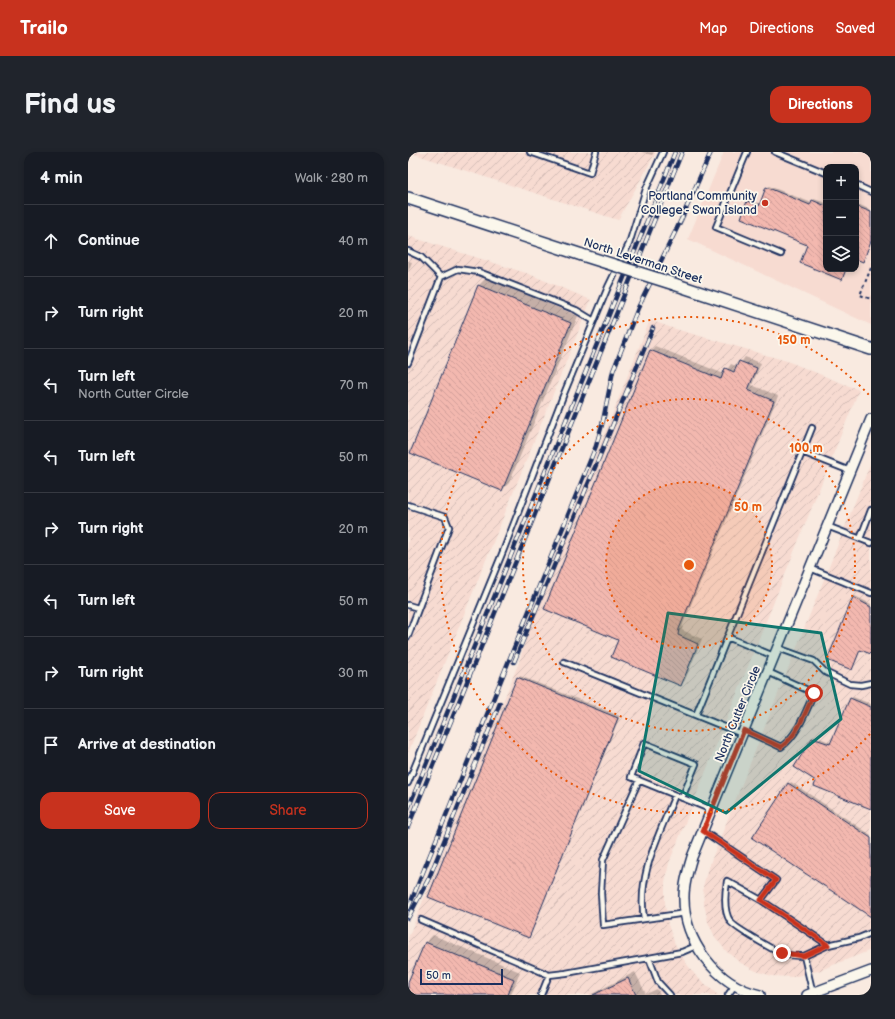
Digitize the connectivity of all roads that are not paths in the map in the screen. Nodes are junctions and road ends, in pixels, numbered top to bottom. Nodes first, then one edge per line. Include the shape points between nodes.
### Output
1 (530, 152) edge
2 (596, 152) edge
3 (663, 152) edge
4 (747, 152) edge
5 (775, 152) edge
6 (823, 172) edge
7 (859, 186) edge
8 (871, 192) edge
9 (408, 198) edge
10 (408, 251) edge
11 (781, 254) dead end
12 (441, 277) junction
13 (594, 321) junction
14 (871, 349) edge
15 (408, 363) edge
16 (871, 419) edge
17 (812, 428) dead end
18 (802, 452) junction
19 (850, 471) junction
20 (408, 505) edge
21 (871, 510) edge
22 (828, 526) junction
23 (860, 539) junction
24 (871, 543) edge
25 (810, 568) junction
26 (871, 593) edge
27 (408, 605) edge
28 (418, 608) junction
29 (408, 636) edge
30 (727, 637) junction
31 (776, 652) junction
32 (564, 662) dead end
33 (768, 672) junction
34 (871, 683) edge
35 (696, 715) junction
36 (743, 732) junction
37 (639, 780) junction
38 (408, 783) edge
39 (676, 795) junction
40 (682, 798) junction
41 (712, 810) junction
42 (703, 831) junction
43 (761, 900) junction
44 (686, 913) junction
45 (644, 919) junction
46 (421, 920) dead end
47 (871, 933) edge
48 (828, 945) junction
49 (696, 946) junction
50 (804, 956) junction
51 (649, 958) junction
52 (871, 971) edge
53 (549, 975) junction
54 (735, 985) junction
55 (810, 994) edge
56 (541, 995) edge
57 (670, 995) edge
58 (728, 995) edge
59 (760, 995) edge

1 - 2 lane via 590,173
3 - 13 lane via 646,189 629,244
4 - 11 lane via 716,227
5 - 6 lane
7 - 8 lane
9 - 14 street, North Leverman Street, bridge
10 - 12 lane via 421,257
12 - 13 lane via 458,270 479,272 576,310
12 - 15 lane
13 - 38 lane
16 - 19 street, North Cutter Circle
17 - 18 lane
18 - 19 lane
18 - 30 lane
19 - 22 street, North Cutter Circle
20 - 28 lane via 445,517 449,527
21 - 23 lane
22 - 23 lane
22 - 25 street, North Cutter Circle
23 - 24 lane
25 - 26 lane
25 - 31 street, North Cutter Circle
27 - 28 lane
28 - 29 lane
30 - 31 lane
30 - 35 lane
31 - 33 street, North Cutter Circle
31 - 34 lane via 814,661 825,672 850,684
32 - 35 lane
33 - 36 street, North Cutter Circle
33 - 36 lane via 814,693 801,722 788,742 781,747
35 - 36 lane
36 - 41 street, North Cutter Circle
37 - 39 lane
37 - 40 lane via 631,777 644,743 696,764
37 - 45 lane via 603,860 601,893 603,925
39 - 40 lane
39 - 45 lane via 645,873 641,901
40 - 41 lane
41 - 42 street, North Cutter Circle
42 - 43 lane via 776,880
42 - 44 street, North Cutter Circle via 687,874 684,895
43 - 48 lane
43 - 50 lane via 727,881 726,910 730,921 736,927 782,953
44 - 45 lane
44 - 49 street, North Cutter Circle via 688,927
46 - 53 lane
47 - 48 lane
48 - 50 lane
49 - 51 lane via 682,952
49 - 54 street, North Cutter Circle via 716,970
50 - 55 lane
51 - 53 lane
51 - 57 lane via 658,982
52 - 55 street
53 - 56 lane
54 - 58 lane
54 - 59 street, North Cutter Circle

